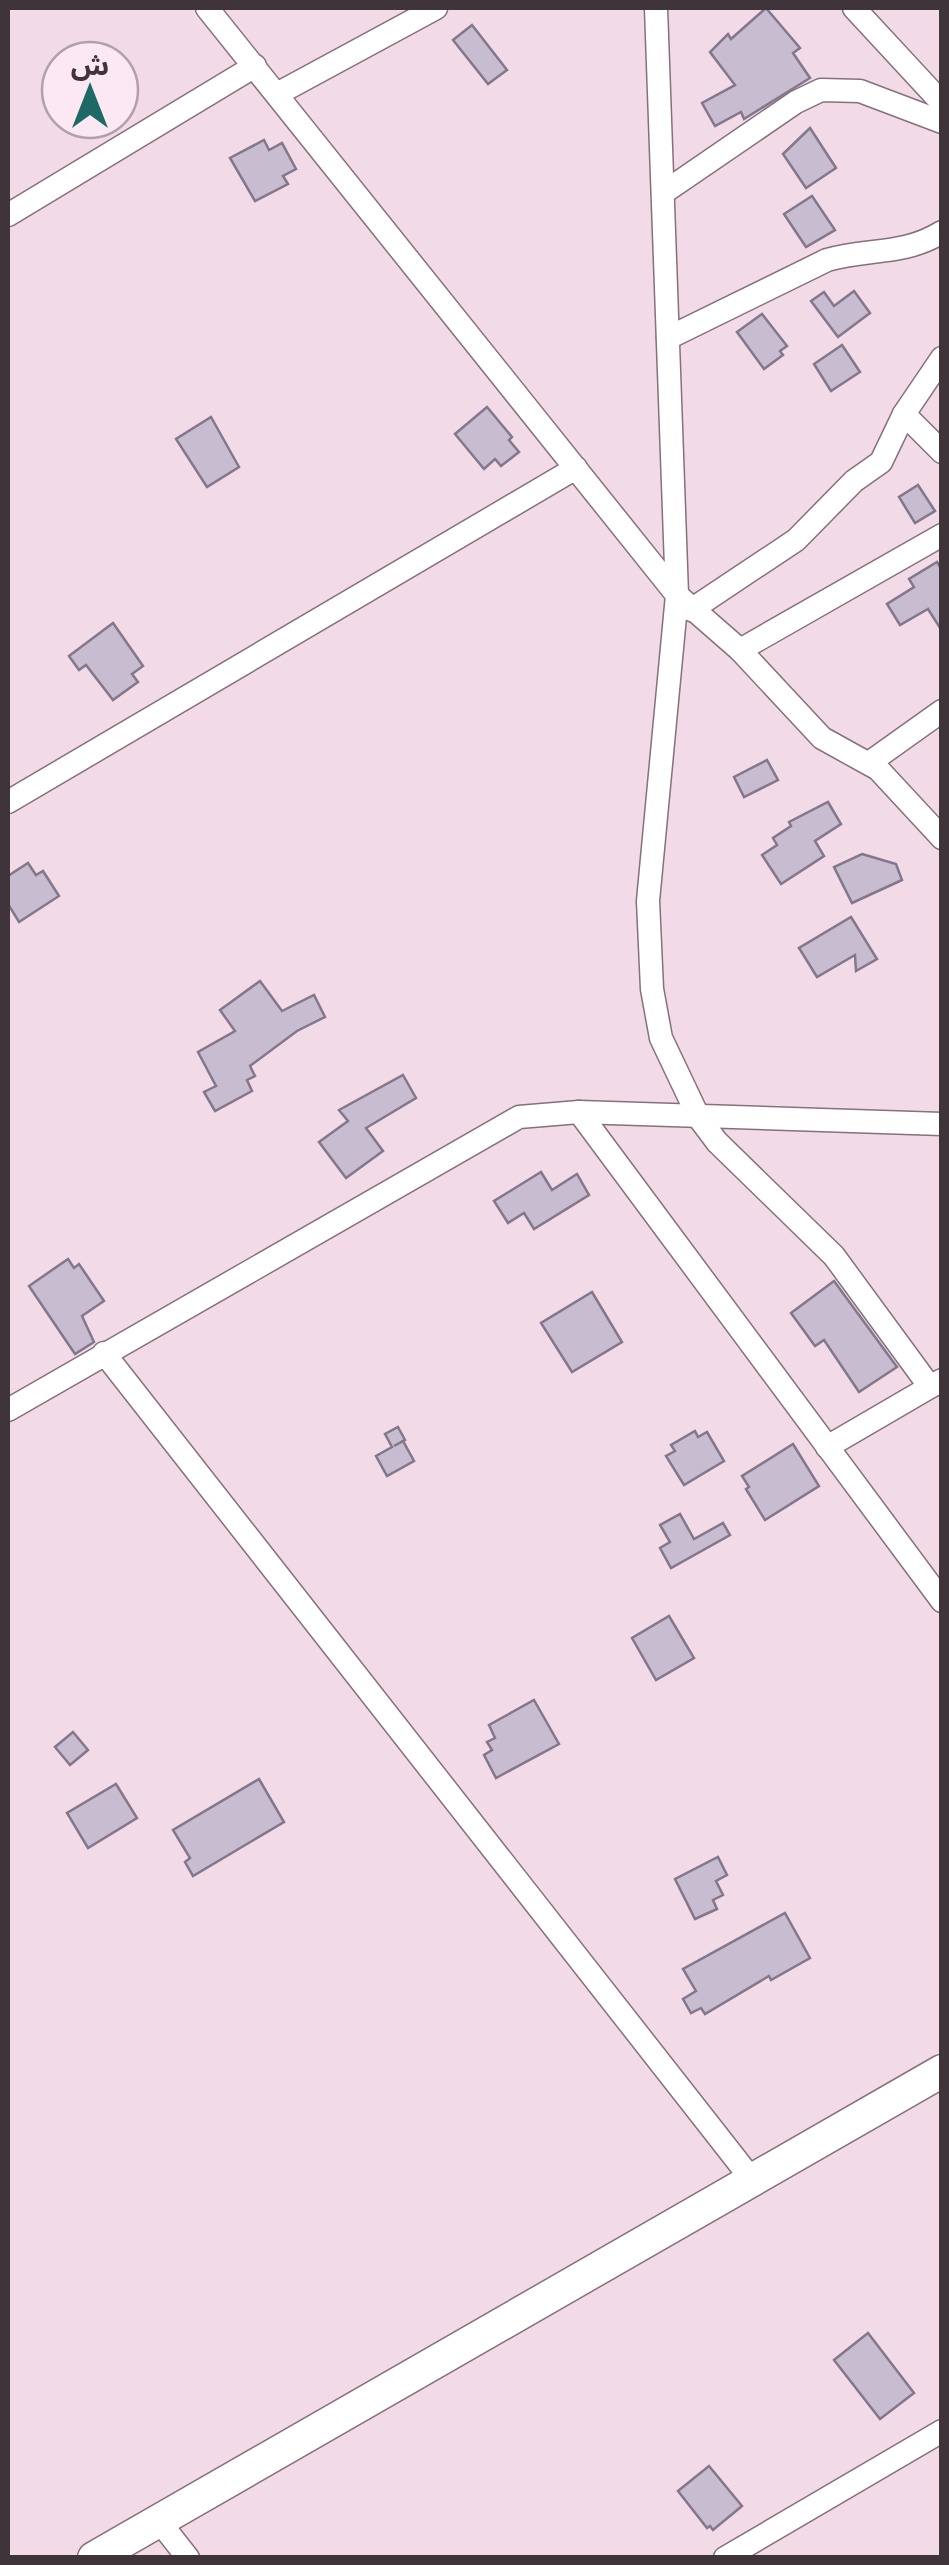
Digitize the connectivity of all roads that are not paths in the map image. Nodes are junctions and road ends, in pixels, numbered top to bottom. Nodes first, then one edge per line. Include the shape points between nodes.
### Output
1 (206, 8) edge
2 (436, 8) edge
3 (656, 8) edge
4 (854, 8) edge
5 (255, 66) junction
6 (277, 94) junction
7 (942, 104) edge
8 (942, 122) edge
9 (663, 193) junction
10 (8, 215) edge
11 (942, 232) edge
12 (668, 338) junction
13 (942, 358) edge
14 (904, 414) junction
15 (942, 452) edge
16 (576, 468) junction
17 (942, 535) edge
18 (684, 602) junction
19 (740, 650) junction
20 (942, 711) edge
21 (868, 763) junction
22 (8, 802) edge
23 (942, 838) edge
24 (579, 1112) junction
25 (699, 1118) junction
26 (942, 1124) edge
27 (104, 1353) junction
28 (936, 1383) edge
29 (8, 1410) edge
30 (827, 1447) junction
31 (942, 1600) edge
32 (942, 2071) edge
33 (753, 2180) junction
34 (942, 2432) edge
35 (159, 2520) junction
36 (94, 2558) edge
37 (188, 2558) edge
38 (725, 2558) edge

1 - 5 street
2 - 6 street
3 - 9 street
4 - 7 street
5 - 6 street
5 - 10 street
6 - 16 street
8 - 9 street via 860,92 821,90
9 - 12 street
11 - 12 street via 901,250 827,260
12 - 18 street
13 - 14 street
14 - 15 street
14 - 18 street via 881,462 796,540
16 - 18 street
16 - 22 street
17 - 19 street
18 - 19 street
18 - 25 street via 652,825 649,953 661,1038
19 - 21 street via 822,738
20 - 21 street
21 - 23 street
24 - 25 street
24 - 27 street via 533,1114 498,1126
24 - 30 street
25 - 26 street
25 - 28 street via 834,1256
27 - 29 street
27 - 33 street
28 - 30 street
30 - 31 street
32 - 33 street
33 - 35 street
34 - 38 street
35 - 36 street
35 - 37 street

